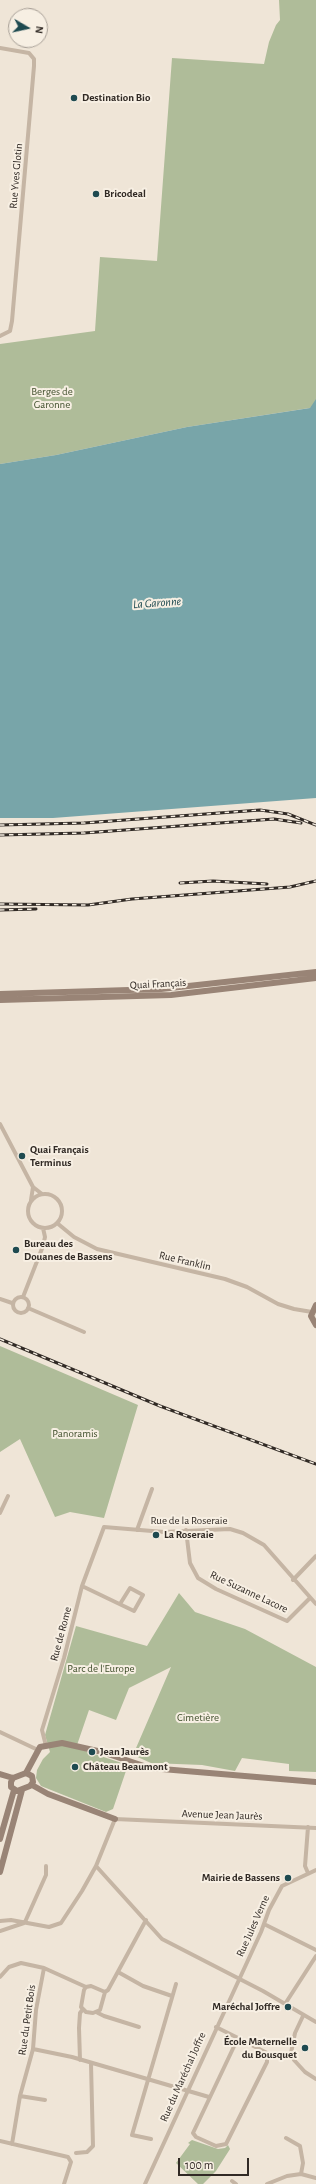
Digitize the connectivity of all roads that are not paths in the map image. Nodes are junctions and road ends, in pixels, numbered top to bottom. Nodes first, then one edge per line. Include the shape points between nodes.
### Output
1 (0, 48) edge
2 (0, 336) edge
3 (316, 972) edge
4 (316, 978) edge
5 (0, 994) edge
6 (0, 1000) edge
7 (0, 1124) edge
8 (33, 1187) junction
9 (42, 1194) junction
10 (31, 1200) junction
11 (57, 1223) junction
12 (43, 1228) junction
13 (22, 1297) junction
14 (0, 1299) edge
15 (12, 1303) junction
16 (316, 1305) edge
17 (28, 1308) junction
18 (312, 1312) junction
19 (316, 1325) edge
20 (84, 1332) dead end
21 (152, 1489) dead end
22 (8, 1496) dead end
23 (0, 1513) edge
24 (104, 1527) joint
25 (137, 1530) junction
26 (186, 1530) junction
27 (316, 1556) edge
28 (293, 1580) junction
29 (82, 1586) junction
30 (310, 1598) junction
31 (120, 1604) junction
32 (316, 1604) edge
33 (0, 1732) edge
34 (46, 1746) junction
35 (38, 1750) junction
36 (0, 1774) edge
37 (29, 1774) junction
38 (0, 1778) edge
39 (316, 1782) edge
40 (12, 1784) junction
41 (32, 1785) junction
42 (22, 1790) junction
43 (115, 1819) junction
44 (308, 1827) junction
45 (316, 1828) edge
46 (0, 1839) edge
47 (46, 1866) dead end
48 (96, 1866) junction
49 (316, 1870) edge
50 (0, 1872) edge
51 (308, 1873) junction
52 (146, 1920) junction
53 (0, 1921) edge
54 (25, 1922) junction
55 (264, 1924) junction
56 (0, 1931) edge
57 (316, 1950) edge
58 (316, 1956) edge
59 (44, 1968) junction
60 (118, 1972) junction
61 (0, 1977) edge
62 (238, 1979) junction
63 (176, 1984) dead end
64 (86, 1987) junction
65 (105, 1992) junction
66 (172, 1996) junction
67 (285, 2004) junction
68 (82, 2009) junction
69 (98, 2013) junction
70 (303, 2016) junction
71 (316, 2022) edge
72 (139, 2027) dead end
73 (216, 2027) junction
74 (238, 2038) junction
75 (33, 2049) junction
76 (80, 2060) junction
77 (91, 2064) junction
78 (316, 2079) edge
79 (149, 2080) junction
80 (187, 2091) junction
81 (20, 2096) junction
82 (209, 2097) junction
83 (45, 2100) dead end
84 (286, 2138) dead end
85 (151, 2139) dead end
86 (0, 2141) edge
87 (12, 2144) junction
88 (76, 2153) dead end
89 (301, 2174) junction
90 (316, 2178) edge
91 (232, 2181) dead end
92 (64, 2184) edge
93 (145, 2184) edge
94 (236, 2184) edge
95 (267, 2184) edge

1 - 2 street, Rue Yves Glotin via 29,53 34,59 12,321 10,331
3 - 5 street, Quai Français via 160,989
4 - 6 street, Quai Français via 171,995
7 - 8 street
8 - 9 street
8 - 10 street
9 - 10 street
9 - 11 street via 53,1195 60,1203 62,1213
10 - 12 street via 28,1207 30,1218 33,1223
11 - 12 street
11 - 18 street, Rue Franklin via 74,1237 98,1249 225,1279 247,1287 278,1304
12 - 13 street via 43,1246
13 - 15 street via 17,1297
13 - 17 street via 27,1300
14 - 15 street
15 - 17 street via 16,1312 24,1312
16 - 18 street
17 - 20 street
18 - 19 street via 312,1320
21 - 25 street
22 - 23 street
24 - 25 street, Rue de la Roseraie
24 - 29 street, Rue de Rome
25 - 26 street, Rue de la Roseraie
26 - 28 street, Rue de la Roseraie via 230,1529 243,1534 264,1545
26 - 30 street, Rue Suzanne Lacore via 190,1563 198,1578 216,1589 287,1621
27 - 28 street
28 - 30 street, Rue de la Roseraie
29 - 31 street
29 - 34 street, Rue de Rome via 42,1730
30 - 32 street, Rue de la Roseraie
31 - 31 street via 134,1611 143,1595 130,1588
33 - 35 street
34 - 35 street
34 - 37 street
34 - 39 street via 53,1743 68,1744 150,1768
35 - 37 street
36 - 40 street
37 - 40 street
37 - 41 street
38 - 40 street
40 - 42 street
40 - 46 street
41 - 42 street
41 - 43 street via 48,1794
42 - 50 street
43 - 44 street, Avenue Jean Jaurès
43 - 48 street
44 - 45 street, Avenue Jean Jaurès
44 - 51 street via 305,1866
47 - 54 street via 46,1875
48 - 52 street
48 - 54 street via 61,1923 49,1927
49 - 51 street
51 - 55 street, Rue Jules Verne via 282,1886
52 - 60 street
52 - 62 street via 162,1939
53 - 54 street
54 - 56 street
55 - 57 street
55 - 62 street, Rue Jules Verne
58 - 67 street
59 - 61 street via 15,1964
59 - 64 street
59 - 75 street, Rue du Petit Bois via 36,2010
60 - 65 street
60 - 66 street via 143,1986
62 - 67 street
62 - 73 street, Rue du Maréchal Joffre
63 - 66 street
64 - 65 street via 91,1986
64 - 68 street
65 - 69 street
66 - 79 street
67 - 70 street
68 - 69 street
68 - 76 street via 79,2028
69 - 72 street
70 - 71 street
70 - 78 street via 295,2033 291,2053 305,2072
73 - 74 street
73 - 80 street, Rue du Maréchal Joffre
74 - 82 street
74 - 82 street via 267,2053 267,2062 226,2144 216,2146 194,2134
75 - 76 street
75 - 81 street, Rue du Petit Bois
76 - 77 street
77 - 79 street
77 - 88 street via 93,2146 87,2152
79 - 80 street
79 - 85 street via 132,2135
80 - 82 street
80 - 93 street, Rue du Maréchal Joffre
81 - 83 street
81 - 87 street, Rue du Petit Bois
84 - 89 street via 300,2146 303,2163
86 - 87 street
87 - 92 street via 71,2159
89 - 90 street
89 - 95 street
91 - 94 street

